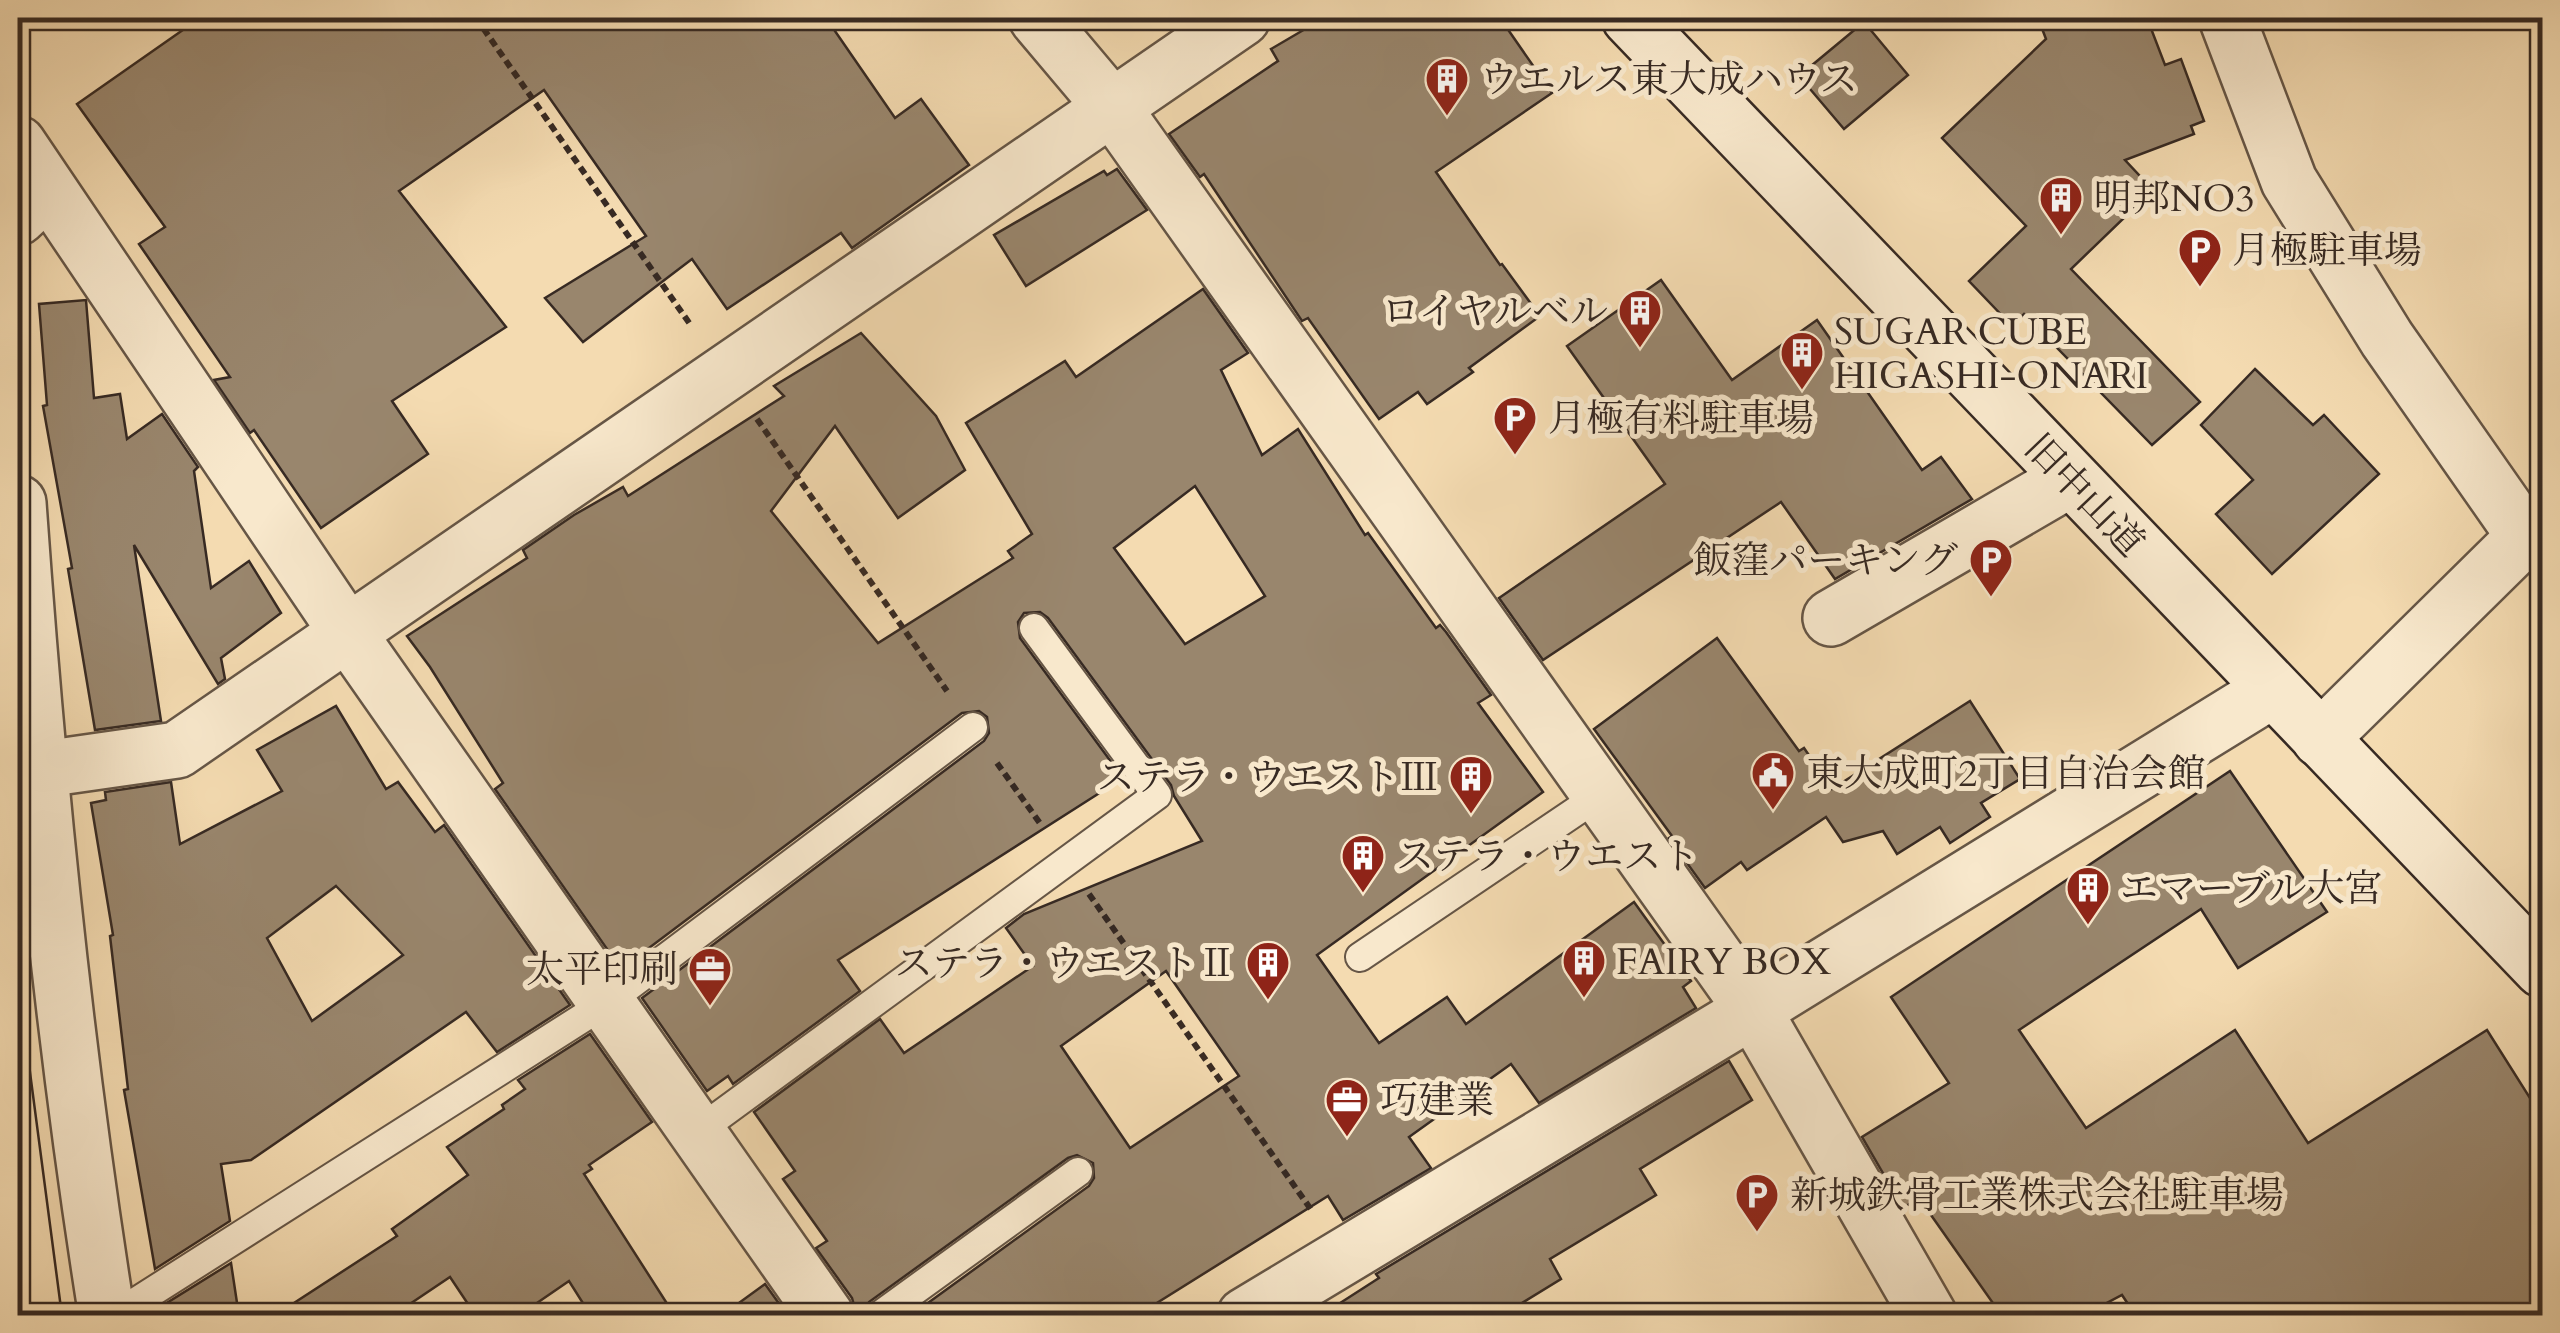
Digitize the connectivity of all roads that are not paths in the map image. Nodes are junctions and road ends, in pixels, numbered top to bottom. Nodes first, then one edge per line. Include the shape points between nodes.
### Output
1 (1037, 18) edge
2 (1242, 18) edge
3 (1630, 18) edge
4 (2227, 18) edge
5 (1112, 106) junction
6 (18, 144) edge
7 (32, 204) edge
8 (2070, 479) junction
9 (18, 503) edge
10 (2533, 528) edge
11 (1831, 618) dead end
12 (1034, 628) dead end
13 (347, 632) junction
14 (2272, 690) junction
15 (973, 727) dead end
16 (2320, 739) junction
17 (37, 770) junction
18 (1600, 795) junction
19 (1360, 956) dead end
20 (2542, 969) edge
21 (606, 1002) junction
22 (1753, 1010) junction
23 (698, 1132) junction
24 (1078, 1172) dead end
25 (111, 1316) edge
26 (826, 1316) edge
27 (879, 1316) edge
28 (1245, 1316) edge
29 (1930, 1316) edge

1 - 5 street
2 - 5 street
3 - 8 street, 旧中山道
4 - 10 street via 2289,181 2387,339
5 - 13 street
5 - 18 street
6 - 7 street
7 - 13 street
8 - 11 street
8 - 14 street, 旧中山道
9 - 17 street
10 - 16 street
12 - 23 lane via 1157,795
13 - 17 street via 177,750
13 - 21 street
14 - 16 street, 旧中山道
14 - 22 street
15 - 21 lane
16 - 20 street, 旧中山道
17 - 25 street via 83,1164
18 - 19 lane
18 - 22 street
21 - 23 street
21 - 25 lane
22 - 28 street
22 - 29 street
23 - 26 street
24 - 27 lane

